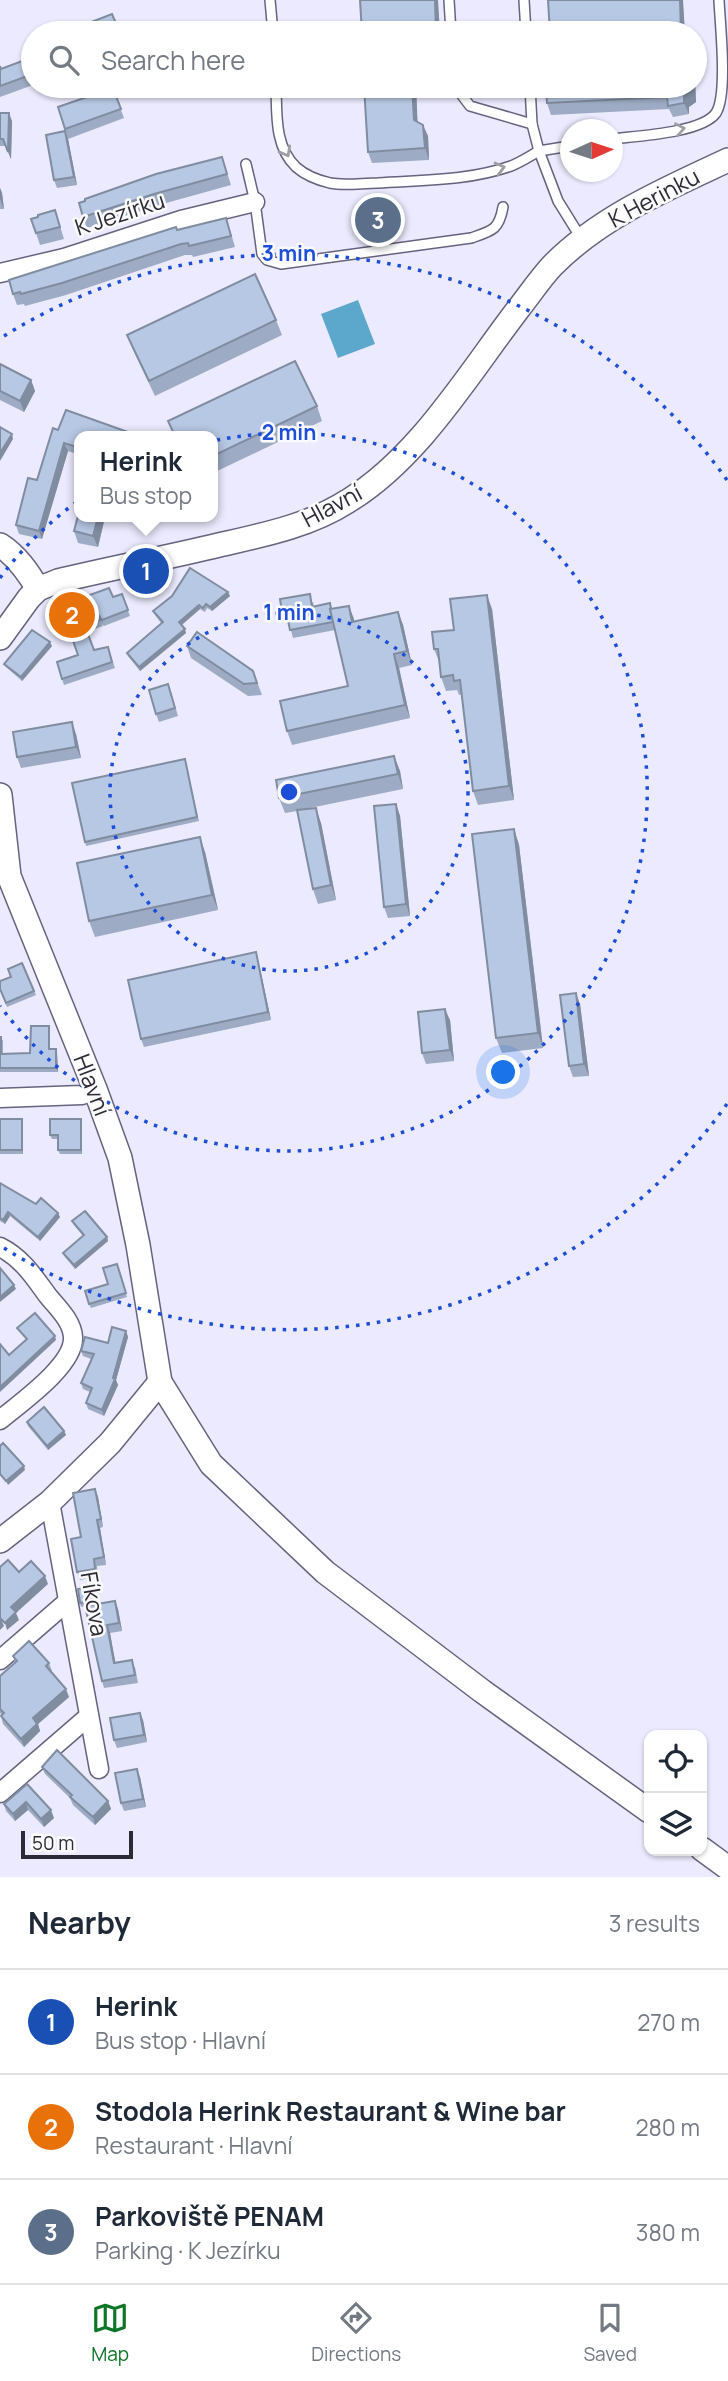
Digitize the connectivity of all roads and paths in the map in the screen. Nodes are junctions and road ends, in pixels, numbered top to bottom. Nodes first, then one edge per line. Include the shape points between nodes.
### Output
1 (270, 0) edge
2 (449, 0) edge
3 (524, 0) edge
4 (719, 0) edge
5 (272, 21) edge
6 (450, 21) edge
7 (525, 21) edge
8 (276, 98) edge
9 (464, 98) edge
10 (531, 98) edge
11 (532, 124) junction
12 (623, 137) edge
13 (560, 148) edge
14 (540, 151) junction
15 (728, 160) edge
16 (246, 164) dead end
17 (255, 202) junction
18 (503, 207) dead end
19 (582, 239) junction
20 (0, 273) edge
21 (0, 545) edge
22 (38, 589) junction
23 (0, 638) edge
24 (0, 795) edge
25 (95, 1089) junction
26 (0, 1098) edge
27 (0, 1247) edge
28 (160, 1382) junction
29 (0, 1420) edge
30 (50, 1502) junction
31 (0, 1541) edge
32 (68, 1601) junction
33 (0, 1660) edge
34 (89, 1716) junction
35 (99, 1769) dead end
36 (0, 1793) edge
37 (644, 1807) edge
38 (707, 1853) edge
39 (728, 1868) edge

1 - 5 lane
2 - 6 lane
3 - 7 lane
12 -> 4 lane via 701,124 716,113 723,81
8 -> 14 lane via 278,135 284,151 306,174 330,183 480,174
9 - 11 lane via 470,106
10 - 11 lane
11 - 14 lane
13 - 14 lane
14 - 19 lane via 558,201
15 - 19 street, K Herinku via 651,197
16 - 17 lane
17 - 18 lane via 262,254 281,264 471,238 494,230
17 - 20 street, K Jezírku
19 - 22 street, Hlavní via 551,267 408,451 350,500 322,517 271,534
21 - 22 street via 15,556
22 - 23 street
24 - 25 street, Hlavní via 9,876
25 - 26 street via 82,1095
25 - 28 street, Hlavní via 120,1158
27 - 29 street via 17,1257 69,1323 73,1337 66,1359 55,1372
28 - 30 street via 110,1443
28 - 37 street via 211,1464 325,1572
30 - 31 street
30 - 32 street, Fíkova
32 - 33 street
32 - 34 street, Fíkova
34 - 35 street, Fíkova
34 - 36 street
38 - 39 street

